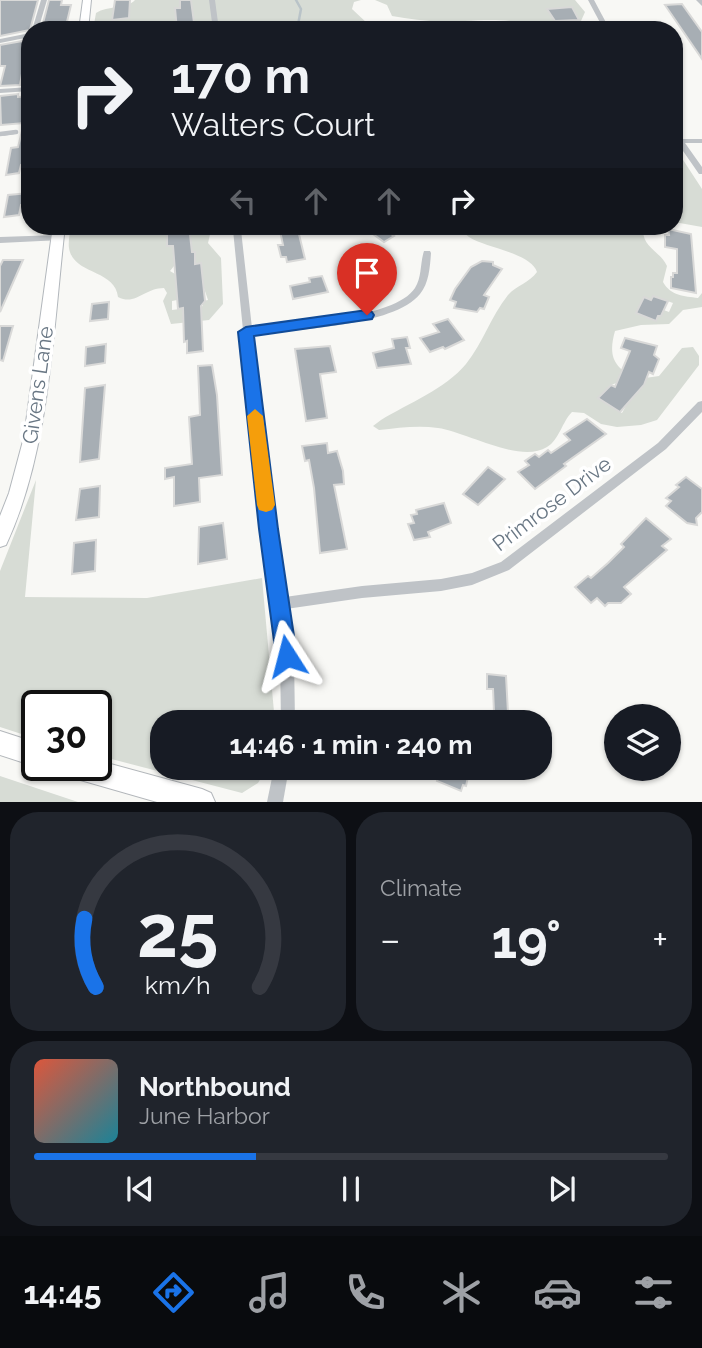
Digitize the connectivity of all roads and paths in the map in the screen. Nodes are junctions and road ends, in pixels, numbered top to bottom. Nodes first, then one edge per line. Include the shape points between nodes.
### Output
1 (44, 0) edge
2 (87, 0) edge
3 (212, 0) edge
4 (591, 0) edge
5 (699, 0) edge
6 (702, 5) edge
7 (38, 21) edge
8 (84, 21) edge
9 (215, 21) edge
10 (602, 21) edge
11 (21, 37) edge
12 (0, 41) edge
13 (21, 90) edge
14 (0, 91) edge
15 (16, 132) dead end
16 (0, 134) edge
17 (683, 141) edge
18 (702, 141) edge
19 (683, 145) edge
20 (702, 172) edge
21 (37, 235) edge
22 (59, 235) edge
23 (237, 235) edge
24 (0, 240) edge
25 (427, 253) dead end
26 (246, 332) junction
27 (702, 405) edge
28 (0, 540) edge
29 (279, 604) junction
30 (288, 710) edge
31 (0, 743) edge
32 (21, 750) edge
33 (112, 777) edge
34 (280, 780) edge
35 (202, 802) edge
36 (275, 802) edge

1 - 7 street
2 - 8 street
3 - 9 street
4 - 10 street
5 - 6 street
11 - 12 street
13 - 14 street
15 - 16 lane
17 - 18 street
19 - 20 street
21 - 24 street
22 - 28 street, Givens Lane via 32,437
23 - 26 street
25 - 26 street via 421,285 410,299 388,311
26 - 29 street
27 - 29 street, Primrose Drive via 662,446 505,566 441,585
29 - 30 street
31 - 32 main road
33 - 35 main road
34 - 36 street

